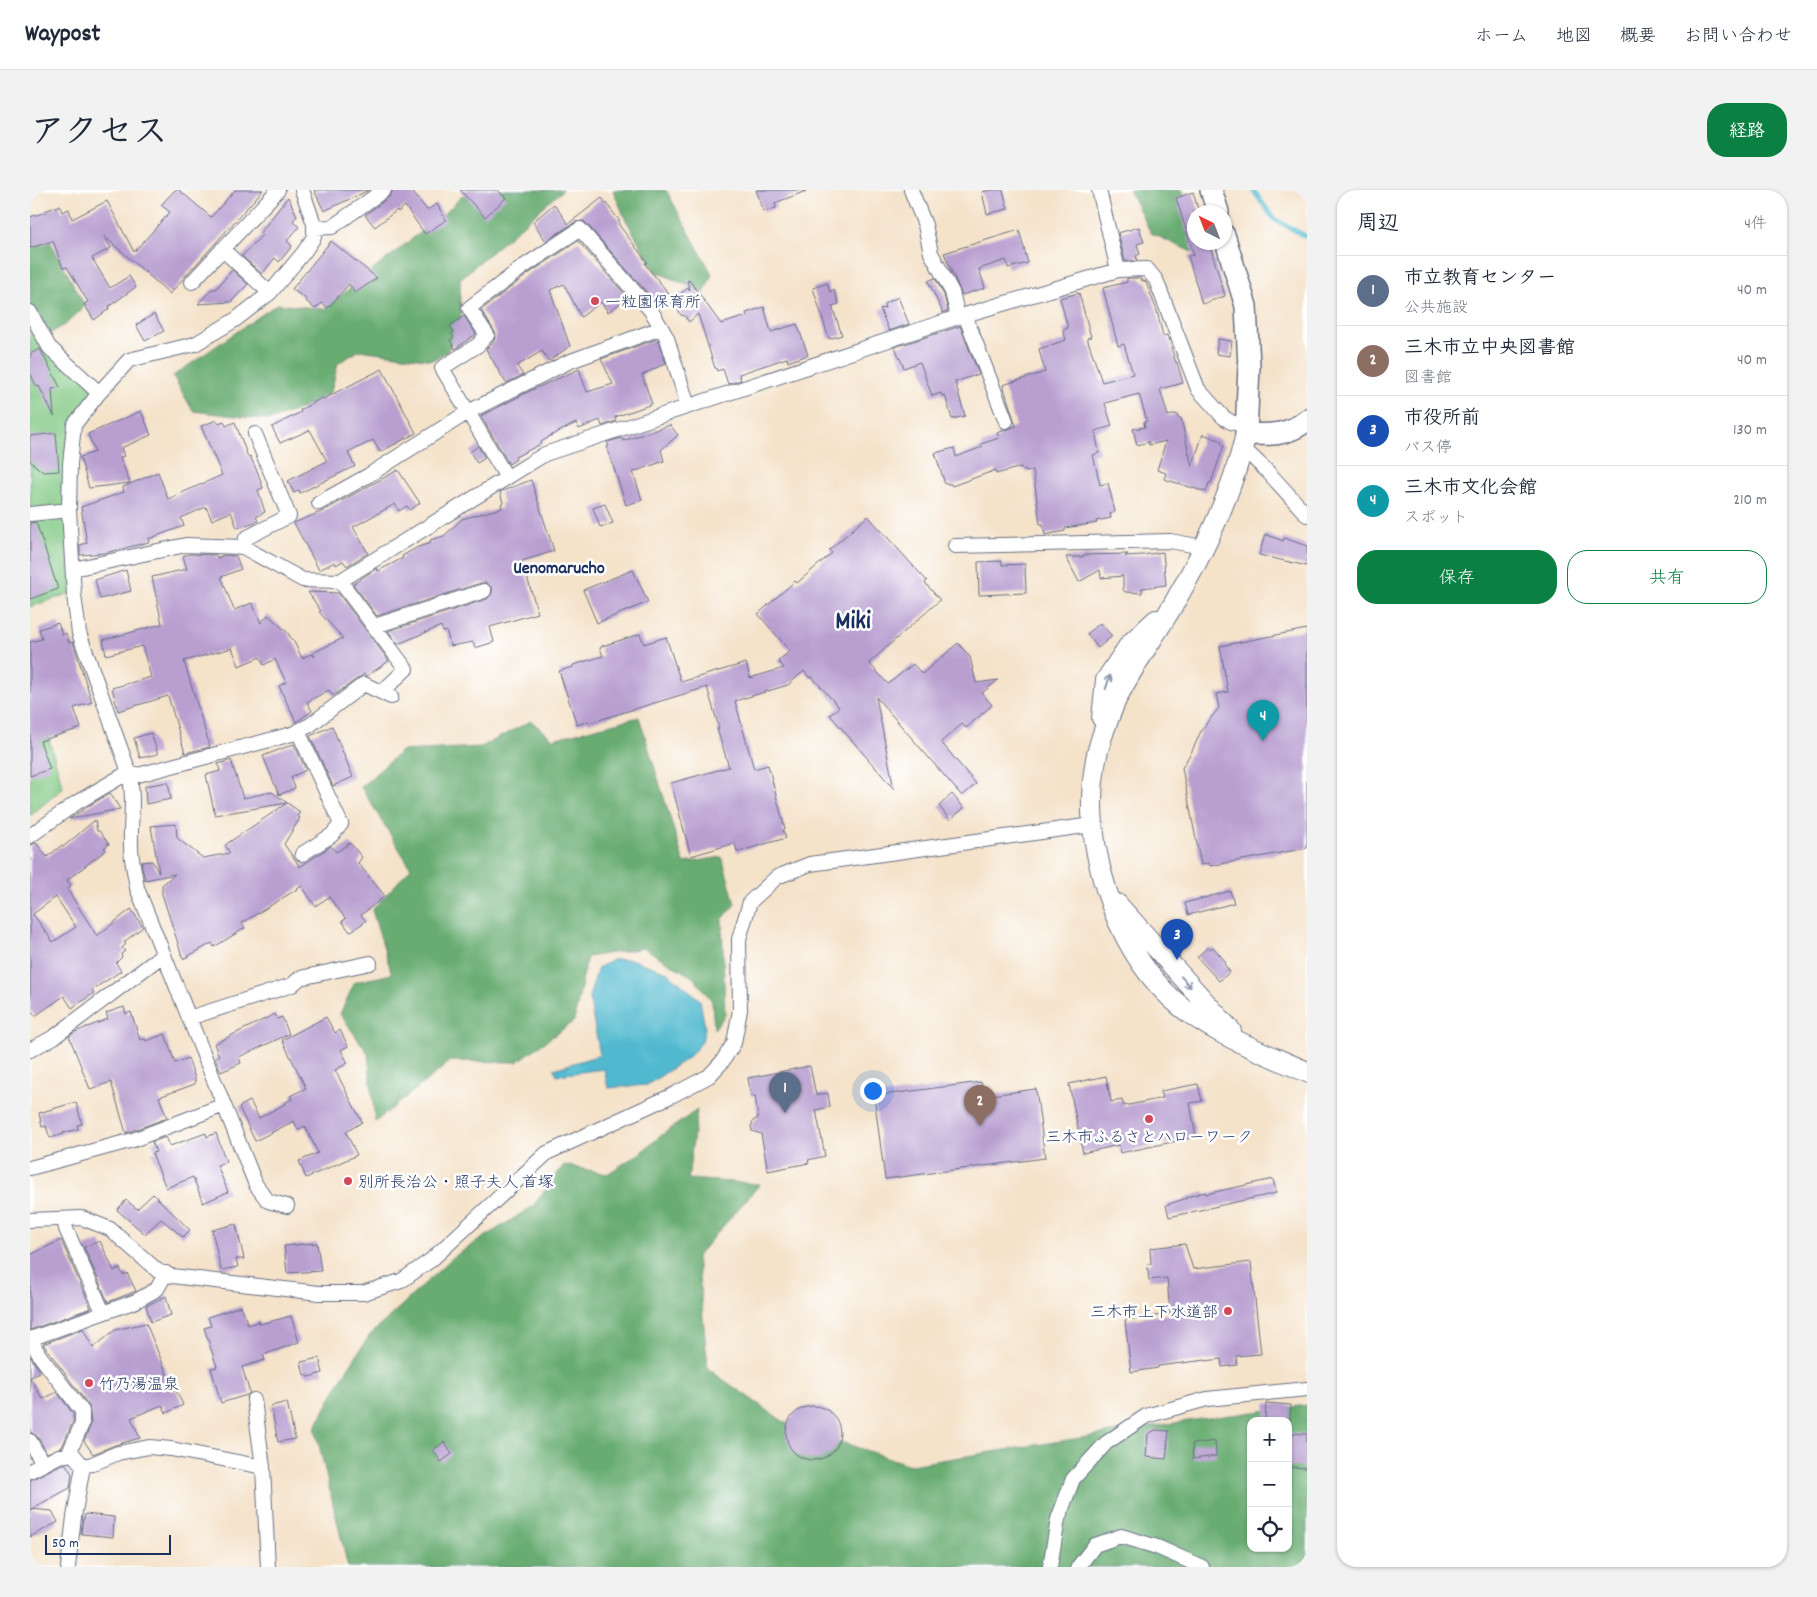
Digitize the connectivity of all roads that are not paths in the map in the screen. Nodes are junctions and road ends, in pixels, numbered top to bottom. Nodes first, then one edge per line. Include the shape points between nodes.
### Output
1 (278, 190) edge
2 (302, 190) edge
3 (384, 190) edge
4 (911, 190) edge
5 (1099, 190) edge
6 (1211, 190) edge
7 (1216, 205) edge
8 (314, 228) junction
9 (222, 249) junction
10 (1229, 250) edge
11 (1118, 270) junction
12 (192, 282) dead end
13 (270, 293) junction
14 (30, 312) edge
15 (962, 316) junction
16 (661, 328) junction
17 (99, 393) junction
18 (688, 406) junction
19 (468, 412) junction
20 (1307, 420) edge
21 (1006, 421) dead end
22 (256, 434) dead end
23 (1245, 436) junction
24 (507, 478) junction
25 (319, 503) dead end
26 (69, 510) junction
27 (30, 514) edge
28 (1307, 515) edge
29 (955, 546) dead end
30 (243, 547) junction
31 (1203, 548) junction
32 (73, 569) junction
33 (340, 581) junction
34 (484, 591) dead end
35 (375, 628) junction
36 (298, 731) junction
37 (130, 772) junction
38 (1092, 825) junction
39 (30, 836) edge
40 (302, 854) dead end
41 (163, 955) junction
42 (370, 964) dead end
43 (189, 1018) junction
44 (30, 1050) edge
45 (1307, 1072) edge
46 (224, 1105) junction
47 (30, 1168) edge
48 (287, 1206) dead end
49 (64, 1219) junction
50 (30, 1220) edge
51 (166, 1273) junction
52 (103, 1312) junction
53 (30, 1339) edge
54 (1307, 1389) edge
55 (254, 1400) dead end
56 (30, 1441) edge
57 (68, 1455) junction
58 (43, 1464) junction
59 (82, 1466) junction
60 (263, 1467) junction
61 (30, 1471) edge
62 (68, 1567) edge
63 (268, 1567) edge
64 (1050, 1567) edge
65 (1078, 1567) edge
66 (1202, 1567) edge

1 - 9 street
2 - 8 street
3 - 8 street via 332,227
4 - 15 street via 925,225 931,253
5 - 11 street
6 - 7 main road
8 - 13 street via 314,238
9 - 12 street
9 - 13 street
10 - 23 main road via 1246,306 1249,366
11 - 15 street
11 - 23 street via 1147,269 1156,280 1198,389
13 - 17 street via 235,320 195,344 129,360
14 - 17 street via 49,347
15 - 18 street
15 - 21 street
16 - 18 street
16 - 19 street via 568,362
16 - 19 street via 652,312 580,229 470,308 487,335 478,346 442,368
17 - 26 street via 74,426
18 - 24 street via 545,454
19 - 24 street
19 - 25 street
20 - 23 main road via 1281,434
22 - 30 street via 289,516 246,538
23 - 28 street via 1269,473
23 - 31 street via 1230,487
24 - 33 street
26 - 27 street
26 - 32 street
29 - 31 street via 1170,541
30 - 32 street via 186,545
30 - 33 street via 303,580
31 - 38 street via 1116,701 1103,732 1095,765
32 - 37 street via 79,633
33 - 35 street
34 - 35 street
35 - 36 street via 406,669 386,695 364,684
36 - 37 street via 138,774
36 - 40 street via 341,824 332,835
37 - 39 street via 76,803
37 - 41 street via 133,805 131,846 137,888
38 - 45 street via 1098,858 1121,928 1144,967 1170,998 1245,1045
38 - 51 street via 810,864 777,877 750,902 739,939 740,1010 734,1043 709,1076 546,1153 431,1260 401,1281 363,1293 319,1293
41 - 43 street
41 - 44 street via 54,1037
42 - 43 street via 300,978 292,985
43 - 46 street
46 - 47 street via 134,1140
46 - 48 street via 256,1184 268,1201
49 - 50 street
49 - 51 street via 82,1218 110,1229 158,1271
49 - 52 street
51 - 52 street via 157,1289 136,1301
52 - 53 street
53 - 57 street via 82,1411 82,1424
54 - 64 street via 1207,1400 1146,1416 1106,1443 1073,1479 1058,1519
55 - 60 street
56 - 58 street
57 - 58 street
57 - 59 street via 73,1454
58 - 61 street
59 - 60 street via 118,1453 150,1447
59 - 62 street
60 - 63 street
65 - 66 street via 1095,1545 1122,1536

